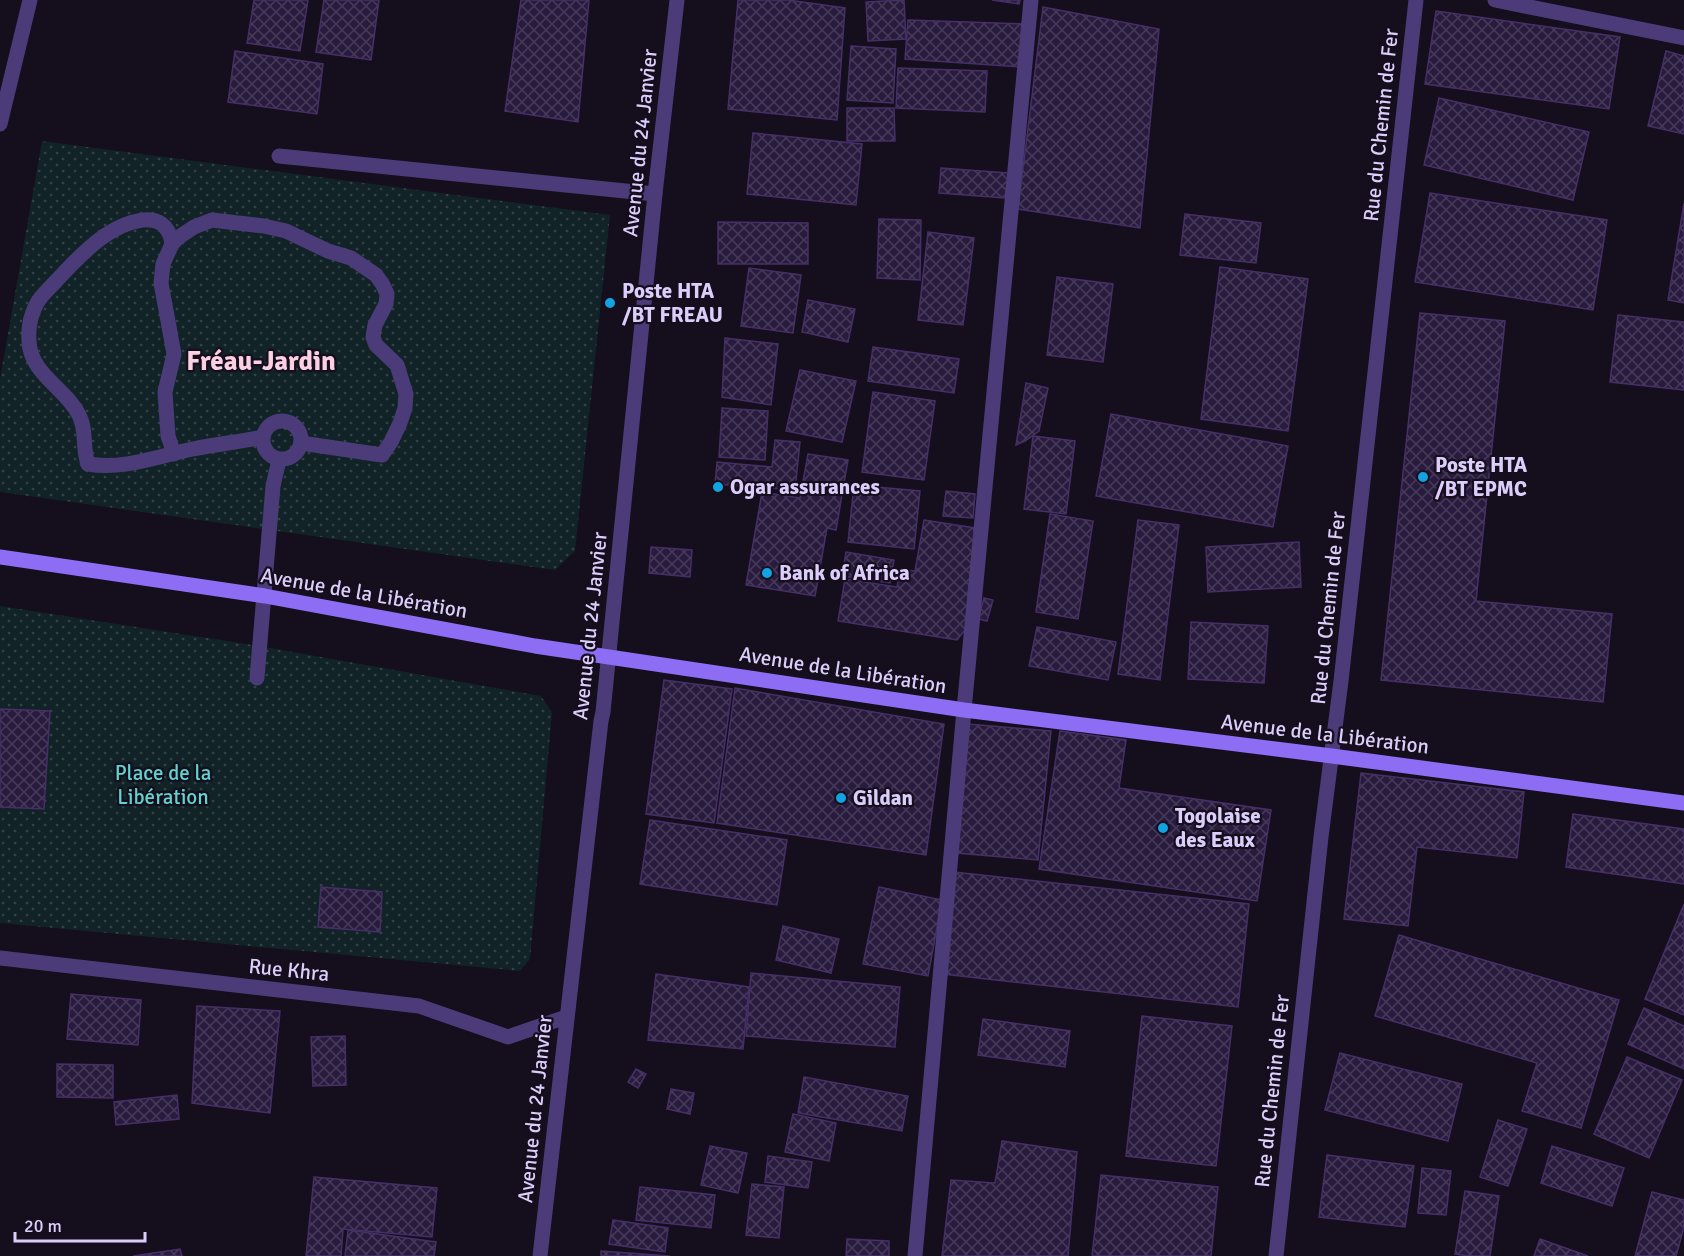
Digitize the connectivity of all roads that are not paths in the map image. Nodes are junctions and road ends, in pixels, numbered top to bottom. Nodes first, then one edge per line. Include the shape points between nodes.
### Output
1 (30, 0) edge
2 (677, 0) edge
3 (1031, 0) edge
4 (1416, 0) edge
5 (1495, 0) edge
6 (1684, 38) edge
7 (0, 124) edge
8 (279, 156) dead end
9 (655, 194) junction
10 (172, 244) junction
11 (263, 437) junction
12 (301, 443) junction
13 (174, 454) junction
14 (279, 460) junction
15 (0, 557) edge
16 (265, 596) junction
17 (608, 656) junction
18 (257, 678) dead end
19 (964, 710) junction
20 (1332, 756) junction
21 (1684, 803) edge
22 (0, 958) edge
23 (566, 1017) junction
24 (540, 1256) edge
25 (915, 1256) edge
26 (1276, 1256) edge

1 - 7 street
2 - 9 street, Avenue du 24 Janvier
3 - 19 street
4 - 20 street, Rue du Chemin de Fer
5 - 6 street
8 - 9 street
9 - 17 street, Avenue du 24 Janvier
10 - 12 street via 194,227 212,220 264,226 351,258 376,275 383,285 386,303 373,337 397,365 406,394 405,408 391,442 382,455
10 - 13 street via 163,264 161,283 174,354 165,392 168,436
10 - 13 street via 165,225 154,219 111,231 86,250 37,303 29,340 37,365 81,417 88,464 141,462
11 - 12 street via 275,422 286,420 295,425
11 - 13 street
11 - 14 street via 270,456
12 - 14 street via 298,453
14 - 16 street via 273,486
15 - 16 main road, Avenue de la Libération
16 - 17 main road, Avenue de la Libération
16 - 18 street
17 - 19 main road, Avenue de la Libération
17 - 23 street, Avenue du 24 Janvier
19 - 20 main road, Avenue de la Libération
19 - 25 street
20 - 21 main road, Avenue de la Libération
20 - 26 street, Rue du Chemin de Fer
22 - 23 street, Rue Khra via 419,1006 508,1037
23 - 24 street, Avenue du 24 Janvier

